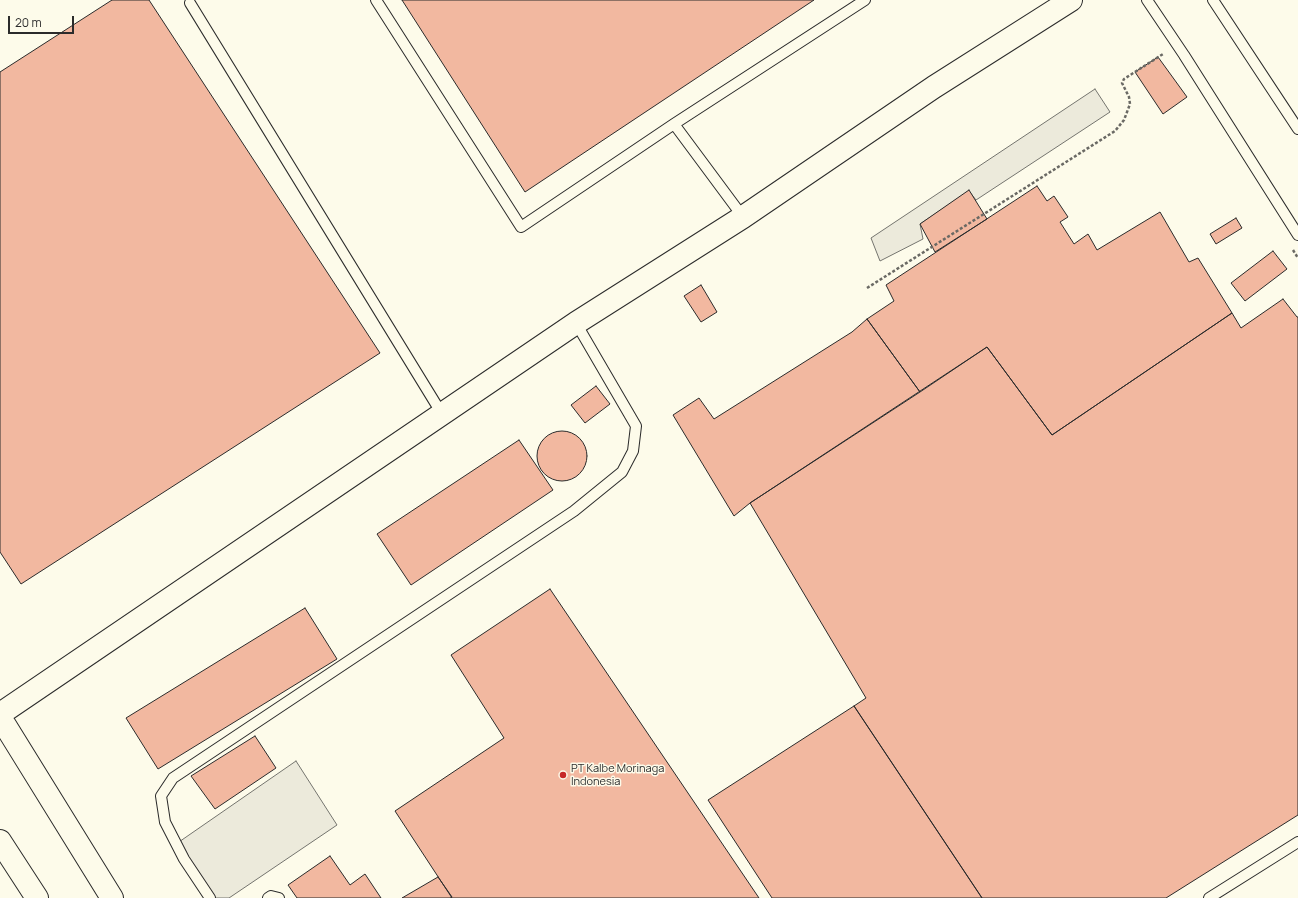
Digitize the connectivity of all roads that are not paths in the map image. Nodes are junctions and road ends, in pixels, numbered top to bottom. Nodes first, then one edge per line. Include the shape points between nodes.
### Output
1 (376, 0) edge
2 (865, 0) edge
3 (1071, 0) edge
4 (1147, 0) edge
5 (1213, 0) edge
6 (190, 3) dead end
7 (674, 124) junction
8 (1298, 129) edge
9 (743, 217) junction
10 (1298, 235) edge
11 (576, 323) junction
12 (442, 414) junction
13 (0, 714) edge
14 (0, 717) edge
15 (0, 841) edge
16 (1298, 842) edge
17 (37, 898) edge
18 (112, 898) edge
19 (210, 898) edge
20 (268, 898) edge
21 (278, 898) edge
22 (1210, 898) edge

1 - 7 lane via 521,227
2 - 7 lane
3 - 9 street via 934,87
4 - 10 lane
5 - 8 lane
6 - 12 lane
7 - 9 lane
9 - 11 street
11 - 12 street
11 - 19 lane via 636,426 633,451 622,472 574,511 173,778 162,796 165,822 184,859
12 - 13 street
14 - 18 street
15 - 17 street
16 - 22 lane
20 - 21 lane

